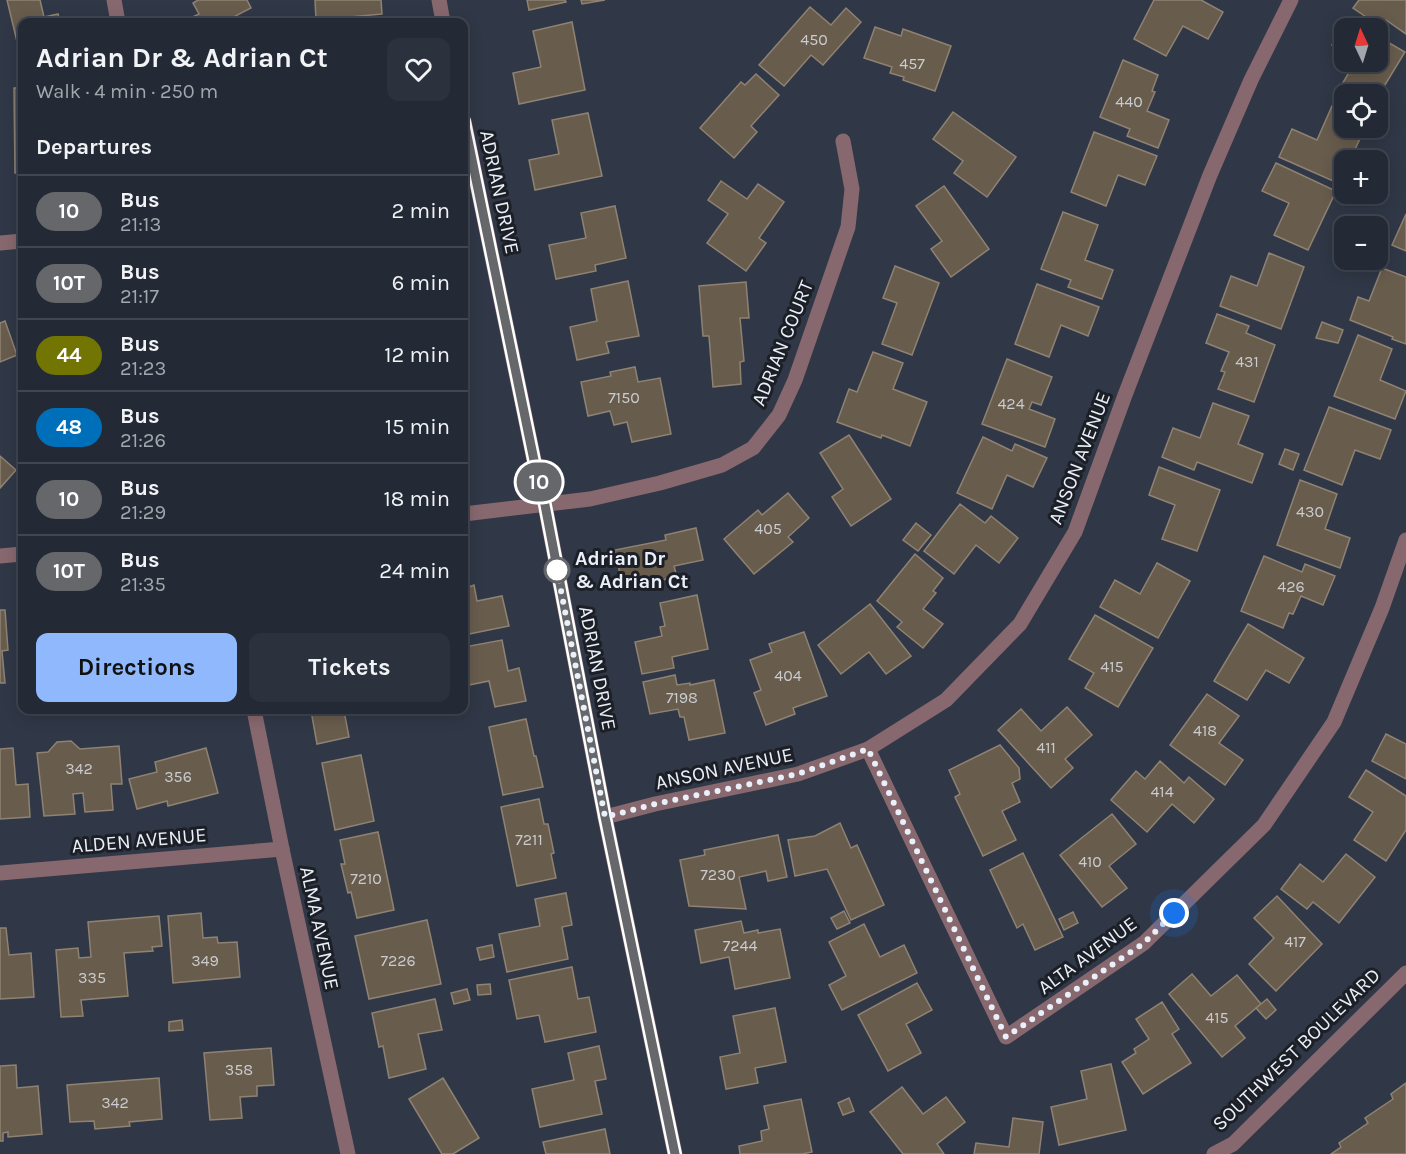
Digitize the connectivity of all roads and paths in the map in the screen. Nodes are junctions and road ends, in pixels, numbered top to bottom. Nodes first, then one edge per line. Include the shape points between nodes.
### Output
1 (114, 0) edge
2 (439, 0) edge
3 (1292, 0) edge
4 (117, 18) edge
5 (442, 18) edge
6 (468, 140) edge
7 (843, 141) dead end
8 (18, 241) edge
9 (0, 243) edge
10 (545, 505) junction
11 (468, 514) edge
12 (1406, 540) edge
13 (18, 554) edge
14 (0, 556) edge
15 (255, 714) edge
16 (868, 749) junction
17 (605, 817) junction
18 (282, 849) junction
19 (0, 873) edge
20 (1406, 972) edge
21 (1236, 1149) edge
22 (348, 1154) edge
23 (675, 1154) edge
24 (1214, 1154) edge

1 - 4 street
2 - 5 street
3 - 16 street, ANSON AVENUE via 1251,80 1210,175 1075,532 1020,624 946,700
6 - 10 street, ADRIAN DRIVE
7 - 10 street, ADRIAN COURT via 852,189 849,227 795,380 779,415 753,448 722,465 660,483
8 - 9 street
10 - 11 street, ADRIAN COURT
10 - 17 street, ADRIAN DRIVE
12 - 16 street, ALTA AVENUE via 1334,722 1264,825 1144,943 1006,1037
13 - 14 street
15 - 18 street, ALMA AVENUE
16 - 17 street, ANSON AVENUE via 798,774
17 - 23 street, ADRIAN DRIVE
18 - 19 street, ALDEN AVENUE
18 - 22 street, ALMA AVENUE
20 - 21 street, SOUTHWEST BOULEVARD
21 - 24 street, SOUTHWEST BOULEVARD

